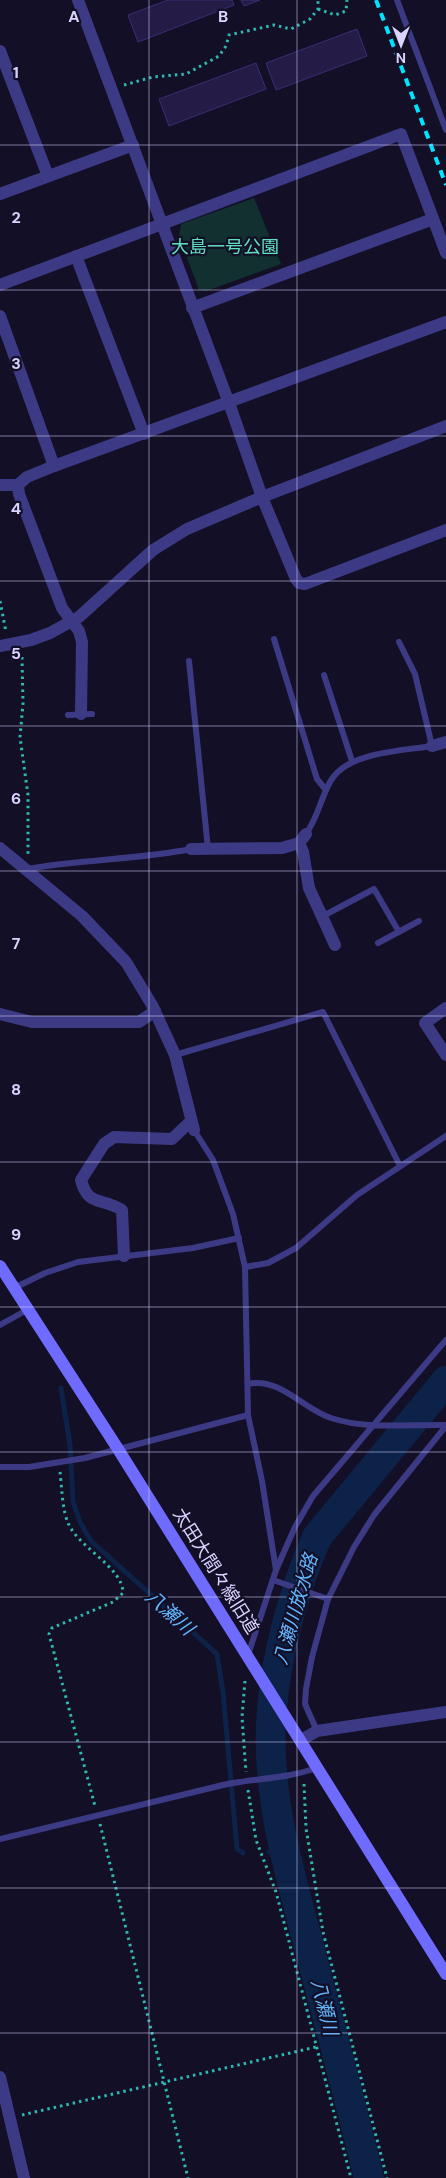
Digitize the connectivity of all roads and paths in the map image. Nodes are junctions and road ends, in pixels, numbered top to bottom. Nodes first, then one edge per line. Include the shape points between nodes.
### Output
1 (78, 0) edge
2 (318, 0) edge
3 (347, 0) edge
4 (397, 0) edge
5 (318, 9) junction
6 (0, 51) edge
7 (111, 88) junction
8 (446, 130) edge
9 (132, 145) junction
10 (48, 176) junction
11 (0, 194) edge
12 (433, 219) junction
13 (161, 223) junction
14 (446, 253) edge
15 (76, 256) junction
16 (0, 285) edge
17 (192, 308) junction
18 (0, 316) edge
19 (446, 322) edge
20 (229, 403) junction
21 (446, 426) edge
22 (144, 434) junction
23 (54, 466) junction
24 (0, 485) edge
25 (18, 485) junction
26 (262, 497) junction
27 (446, 530) edge
28 (0, 601) edge
29 (72, 621) junction
30 (7, 635) dead end
31 (274, 639) dead end
32 (399, 642) dead end
33 (0, 646) edge
34 (22, 651) dead end
35 (190, 661) dead end
36 (324, 675) dead end
37 (87, 714) joint
38 (68, 715) dead end
39 (446, 742) edge
40 (432, 746) junction
41 (352, 761) junction
42 (326, 790) junction
43 (303, 838) junction
44 (0, 848) edge
45 (191, 849) joint
46 (208, 849) junction
47 (27, 869) junction
48 (322, 916) junction
49 (419, 921) dead end
50 (399, 932) junction
51 (378, 943) dead end
52 (335, 945) dead end
53 (446, 1008) edge
54 (155, 1011) junction
55 (0, 1014) edge
56 (175, 1055) junction
57 (446, 1055) edge
58 (193, 1126) junction
59 (446, 1136) edge
60 (400, 1166) junction
61 (239, 1238) junction
62 (124, 1256) junction
63 (0, 1266) edge
64 (246, 1267) junction
65 (14, 1288) junction
66 (27, 1310) junction
67 (0, 1325) edge
68 (446, 1340) edge
69 (248, 1384) junction
70 (248, 1415) junction
71 (373, 1424) junction
72 (444, 1426) edge
73 (118, 1449) junction
74 (0, 1467) edge
75 (276, 1570) junction
76 (276, 1581) junction
77 (325, 1598) junction
78 (250, 1659) junction
79 (446, 1712) edge
80 (318, 1731) junction
81 (301, 1740) junction
82 (316, 1768) junction
83 (303, 1773) junction
84 (246, 1780) junction
85 (0, 1839) edge
86 (446, 1974) edge
87 (316, 2047) junction
88 (0, 2077) edge
89 (5, 2119) edge
90 (24, 2178) edge
91 (351, 2178) edge
92 (386, 2178) edge

1 - 7 street
2 - 5 path
3 - 5 path via 346,11 335,15
4 - 8 lane
5 - 7 path via 310,19 291,29 274,24 229,35 219,56 186,74 153,77
6 - 10 street
7 - 9 street
9 - 10 street
9 - 13 street
10 - 11 street
12 - 13 street via 401,134
12 - 14 street
12 - 17 street
13 - 15 street
13 - 17 street
15 - 16 street
15 - 22 street
17 - 20 street
18 - 23 street
19 - 20 street
20 - 22 street
20 - 26 street
21 - 26 street
22 - 23 street
23 - 25 street via 27,477
24 - 25 street
25 - 29 street via 62,608
26 - 27 street via 299,583 305,584
26 - 29 street via 168,540
28 - 30 path
29 - 33 street via 31,640
29 - 37 street via 82,642
31 - 42 lane via 317,780
32 - 40 lane via 415,674
34 - 47 path via 20,737 29,815
35 - 46 lane
36 - 41 lane
37 - 38 lane
39 - 40 street
40 - 41 lane
41 - 42 lane via 339,768
42 - 43 lane via 316,820
43 - 46 street via 282,848
43 - 48 street via 309,888
44 - 47 street
45 - 46 street
45 - 47 lane via 158,856 72,862
47 - 54 street via 82,916 126,962
48 - 50 lane via 374,889
48 - 52 street
49 - 50 lane
50 - 51 lane
53 - 57 street via 425,1023
54 - 55 street via 138,1022 32,1022
54 - 56 street
56 - 58 street
56 - 60 lane via 323,1012
58 - 61 lane via 213,1160
58 - 62 street via 172,1139 114,1137 104,1144 81,1180 84,1193 92,1199 122,1210
59 - 60 lane
60 - 64 lane via 357,1195 296,1248 268,1263
61 - 62 lane via 193,1248
61 - 64 lane
62 - 65 lane via 78,1262
63 - 65 street, 太田大間々線旧道
64 - 69 lane
65 - 66 street, 太田大間々線旧道
66 - 67 lane
66 - 73 street, 太田大間々線旧道
68 - 71 lane
69 - 70 lane
69 - 71 lane via 257,1382 282,1390 331,1418
70 - 73 lane
70 - 75 lane
71 - 72 lane
71 - 75 lane via 313,1496
72 - 77 lane via 374,1515
73 - 74 lane via 59,1463
73 - 78 street, 太田大間々線旧道
75 - 76 lane
76 - 77 lane
76 - 78 lane
77 - 80 lane via 305,1704
78 - 81 street, 太田大間々線旧道
78 - 84 path via 242,1717
79 - 80 street
80 - 81 street
81 - 82 street, 太田大間々線旧道
82 - 83 lane
82 - 86 street, 太田大間々線旧道
83 - 84 lane
83 - 92 path via 306,1828 324,1932
84 - 85 lane
84 - 87 path via 256,1840 276,1892
87 - 89 path
87 - 91 path
88 - 89 street
89 - 90 street

